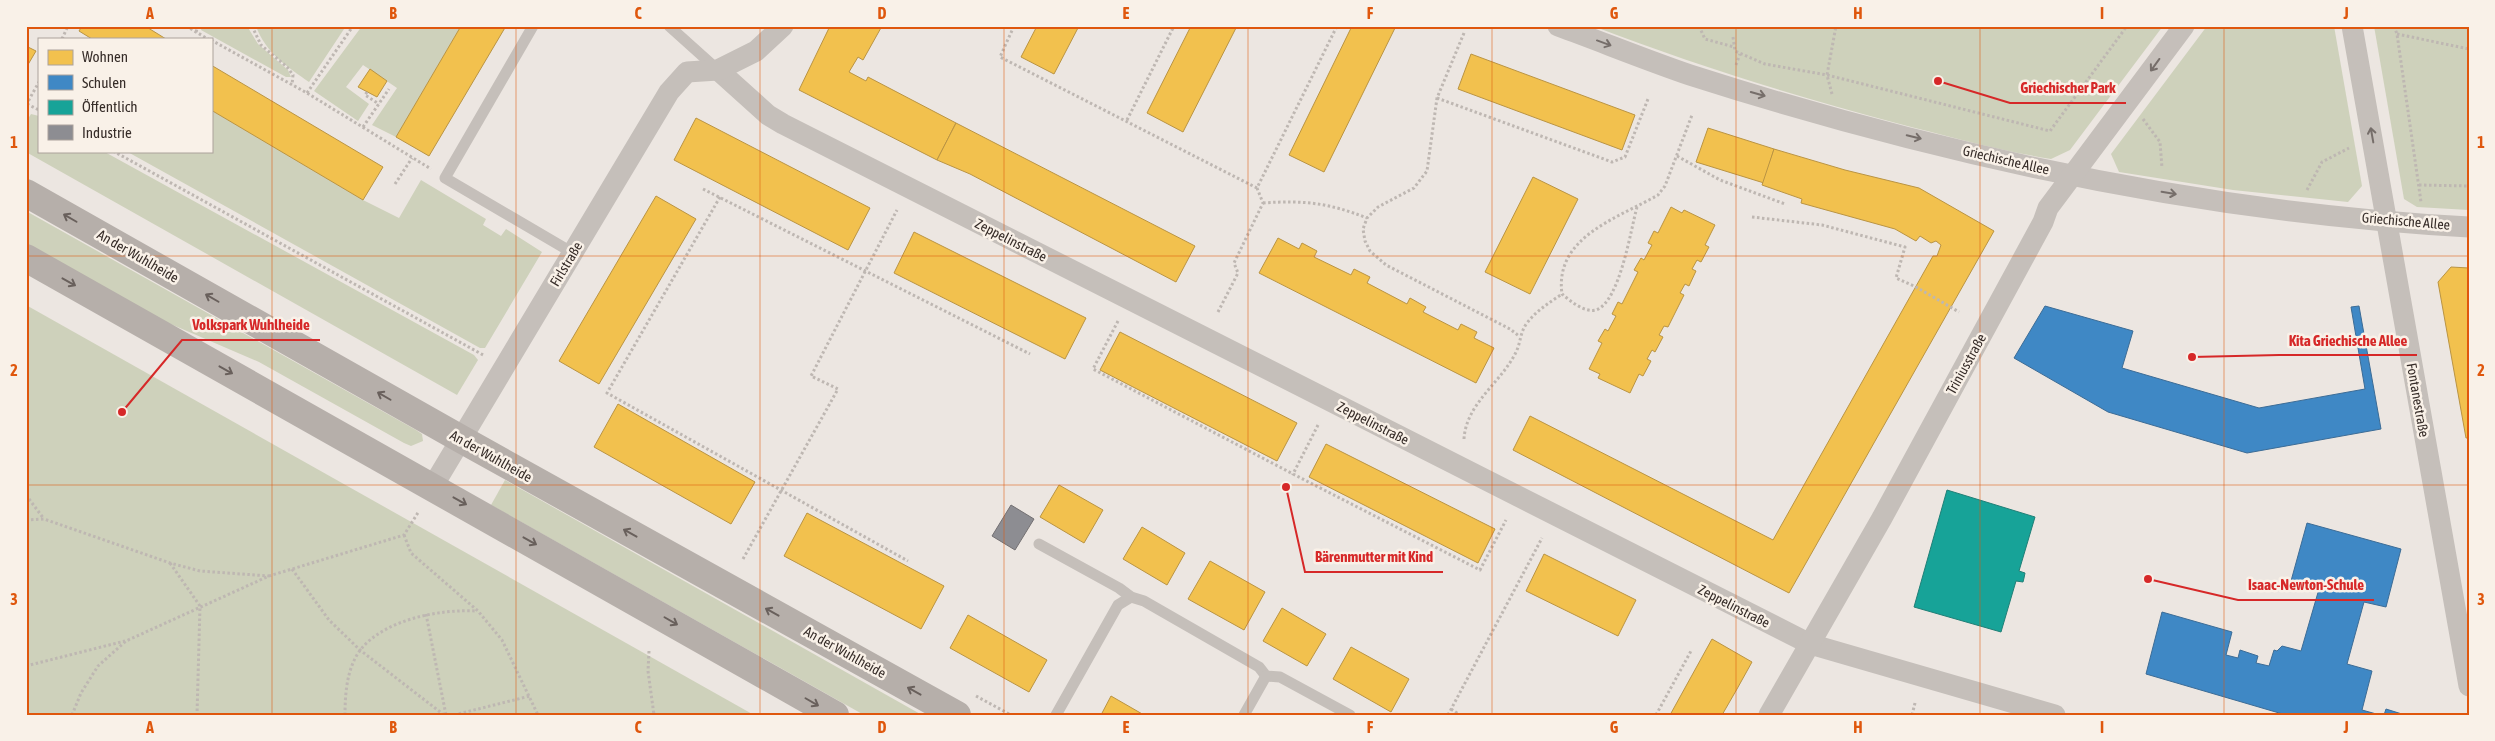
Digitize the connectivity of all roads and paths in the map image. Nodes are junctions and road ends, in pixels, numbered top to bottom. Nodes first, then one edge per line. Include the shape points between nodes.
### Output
1 (68, 26) edge
2 (186, 26) edge
3 (198, 26) edge
4 (252, 26) edge
5 (353, 26) edge
6 (533, 26) edge
7 (669, 26) edge
8 (783, 26) edge
9 (1014, 26) edge
10 (1174, 26) edge
11 (1337, 26) edge
12 (1558, 26) edge
13 (1699, 26) edge
14 (1836, 26) edge
15 (2127, 26) edge
16 (2184, 26) edge
17 (2352, 26) edge
18 (2394, 26) edge
19 (196, 32) junction
20 (1464, 33) dead end
21 (2397, 34) junction
22 (1733, 37) dead end
23 (62, 38) edge
24 (206, 38) edge
25 (212, 41) edge
26 (1734, 47) junction
27 (2469, 49) edge
28 (718, 70) junction
29 (1826, 75) junction
30 (38, 84) edge
31 (292, 85) junction
32 (389, 89) dead end
33 (367, 92) dead end
34 (307, 94) junction
35 (1438, 98) junction
36 (1648, 99) dead end
37 (379, 104) junction
38 (27, 105) edge
39 (1692, 115) dead end
40 (1127, 120) junction
41 (2143, 120) dead end
42 (363, 127) junction
43 (2349, 148) dead end
44 (116, 152) edge
45 (1677, 156) junction
46 (412, 158) junction
47 (2161, 174) dead end
48 (2074, 175) junction
49 (445, 178) junction
50 (395, 184) dead end
51 (2419, 185) junction
52 (2469, 186) edge
53 (1257, 188) junction
54 (703, 189) dead end
55 (26, 193) edge
56 (2305, 193) dead end
57 (720, 197) junction
58 (1262, 203) junction
59 (1785, 204) dead end
60 (1637, 206) junction
61 (2422, 208) dead end
62 (897, 210) dead end
63 (1752, 217) dead end
64 (1367, 218) junction
65 (2386, 220) junction
66 (2469, 227) edge
67 (572, 253) junction
68 (26, 258) edge
69 (866, 271) junction
70 (1562, 294) junction
71 (1218, 312) dead end
72 (1959, 312) dead end
73 (1118, 321) dead end
74 (1520, 336) junction
75 (1030, 354) dead end
76 (485, 356) dead end
77 (1318, 425) dead end
78 (1464, 439) dead end
79 (461, 440) junction
80 (1293, 474) junction
81 (433, 486) junction
82 (781, 491) junction
83 (26, 495) edge
84 (44, 519) junction
85 (26, 520) edge
86 (1506, 520) dead end
87 (1542, 538) dead end
88 (1039, 544) dead end
89 (743, 558) dead end
90 (908, 562) dead end
91 (170, 563) junction
92 (292, 569) junction
93 (269, 576) junction
94 (1131, 597) junction
95 (200, 606) junction
96 (478, 611) junction
97 (426, 614) junction
98 (126, 641) junction
99 (1810, 644) junction
100 (360, 650) junction
101 (649, 651) dead end
102 (1692, 651) dead end
103 (26, 666) edge
104 (1266, 676) junction
105 (2469, 686) edge
106 (530, 696) junction
107 (1915, 704) dead end
108 (1451, 710) junction
109 (72, 715) edge
110 (197, 715) edge
111 (345, 715) edge
112 (445, 715) edge
113 (454, 715) edge
114 (538, 715) edge
115 (654, 715) edge
116 (835, 715) edge
117 (957, 715) edge
118 (1056, 715) edge
119 (1244, 715) edge
120 (1350, 715) edge
121 (1448, 715) edge
122 (1460, 715) edge
123 (1656, 715) edge
124 (1769, 715) edge
125 (1912, 715) edge
126 (2055, 715) edge

1 - 23 path
2 - 19 path
3 - 19 path
4 - 31 path via 261,45 293,75
5 - 34 path
6 - 49 lane
7 - 28 lane
8 - 28 street, Firlstraße via 756,51
9 - 40 path via 1000,58
10 - 40 path
11 - 53 path
12 -> 48 street, Griechische Allee via 1690,74 1850,121
13 - 26 path via 1705,39
14 - 29 path
15 - 29 path via 2050,131
16 -> 48 street, Triniusstraße
65 -> 17 street, Fontanestraße
18 - 21 path
19 - 24 path
20 - 35 path
21 - 27 path
21 - 51 path
22 - 26 path
25 - 31 path
26 - 29 path via 1735,51 1765,64
28 - 67 street, Firlstraße via 687,72 669,92
28 - 99 street, Zeppelinstraße via 768,115 783,124
30 - 38 path
31 - 34 path
32 - 37 path
33 - 37 path via 365,95
34 - 42 path
35 - 36 path via 1612,162 1625,157
35 - 64 path via 1427,171 1414,188 1378,207
37 - 42 path
39 - 45 path
40 - 53 path
41 - 47 path via 2160,142
42 - 46 path
43 - 56 path via 2322,162
44 - 76 path
45 - 59 path via 1720,180
45 - 60 path via 1658,195
46 - 49 path
46 - 50 path
48 -> 65 street, Griechische Allee via 2238,204
48 - 99 street, Triniusstraße via 2048,208 1901,483
49 - 67 lane
51 - 52 path
51 - 61 path
53 - 58 path
54 - 57 path
79 -> 55 main road, An der Wuhlheide
57 - 69 path
57 - 82 path via 607,393
58 - 64 path via 1308,202 1338,207
58 - 71 path via 1234,263 1238,274
60 - 70 path via 1592,230 1577,244 1562,271
60 - 70 path via 1627,253 1604,304 1596,310 1588,310
62 - 69 path
63 - 72 path via 1822,225 1905,247 1896,278
64 - 74 path via 1362,229 1364,241 1386,265
65 - 66 street, Griechische Allee
65 - 105 street, Fontanestraße
67 - 79 street, Firlstraße
68 -> 81 main road
69 - 75 path
69 - 82 path via 810,376 838,389
70 - 74 path via 1533,316
73 - 80 path via 1093,369
74 - 78 path via 1517,350 1502,376 1471,412
77 - 80 path
79 - 81 street, Firlstraße
117 -> 79 main road, An der Wuhlheide
80 - 86 path via 1480,570
81 -> 116 main road
82 - 89 path
82 - 90 path
83 - 84 path
84 - 85 path
84 - 91 path
87 - 108 path
88 - 94 lane
91 - 93 path via 200,571
91 - 95 path
92 - 93 path
92 - 96 path via 404,535 411,553
92 - 100 path via 329,620
93 - 95 path
94 - 104 lane via 1144,601 1259,666
94 - 118 lane via 1118,605
95 - 98 path
95 - 110 path
96 - 97 path
96 - 106 path via 502,640
97 - 100 path via 371,639
97 - 112 path
98 - 103 path
98 - 109 path via 98,666
99 - 124 street, Triniusstraße
99 - 126 street, Zeppelinstraße
100 - 111 path via 348,676
100 - 112 path
101 - 115 path via 648,671
102 - 123 path
104 - 119 lane
104 - 120 lane via 1280,677
106 - 113 path
106 - 114 path
107 - 125 path
108 - 121 path
108 - 122 path

